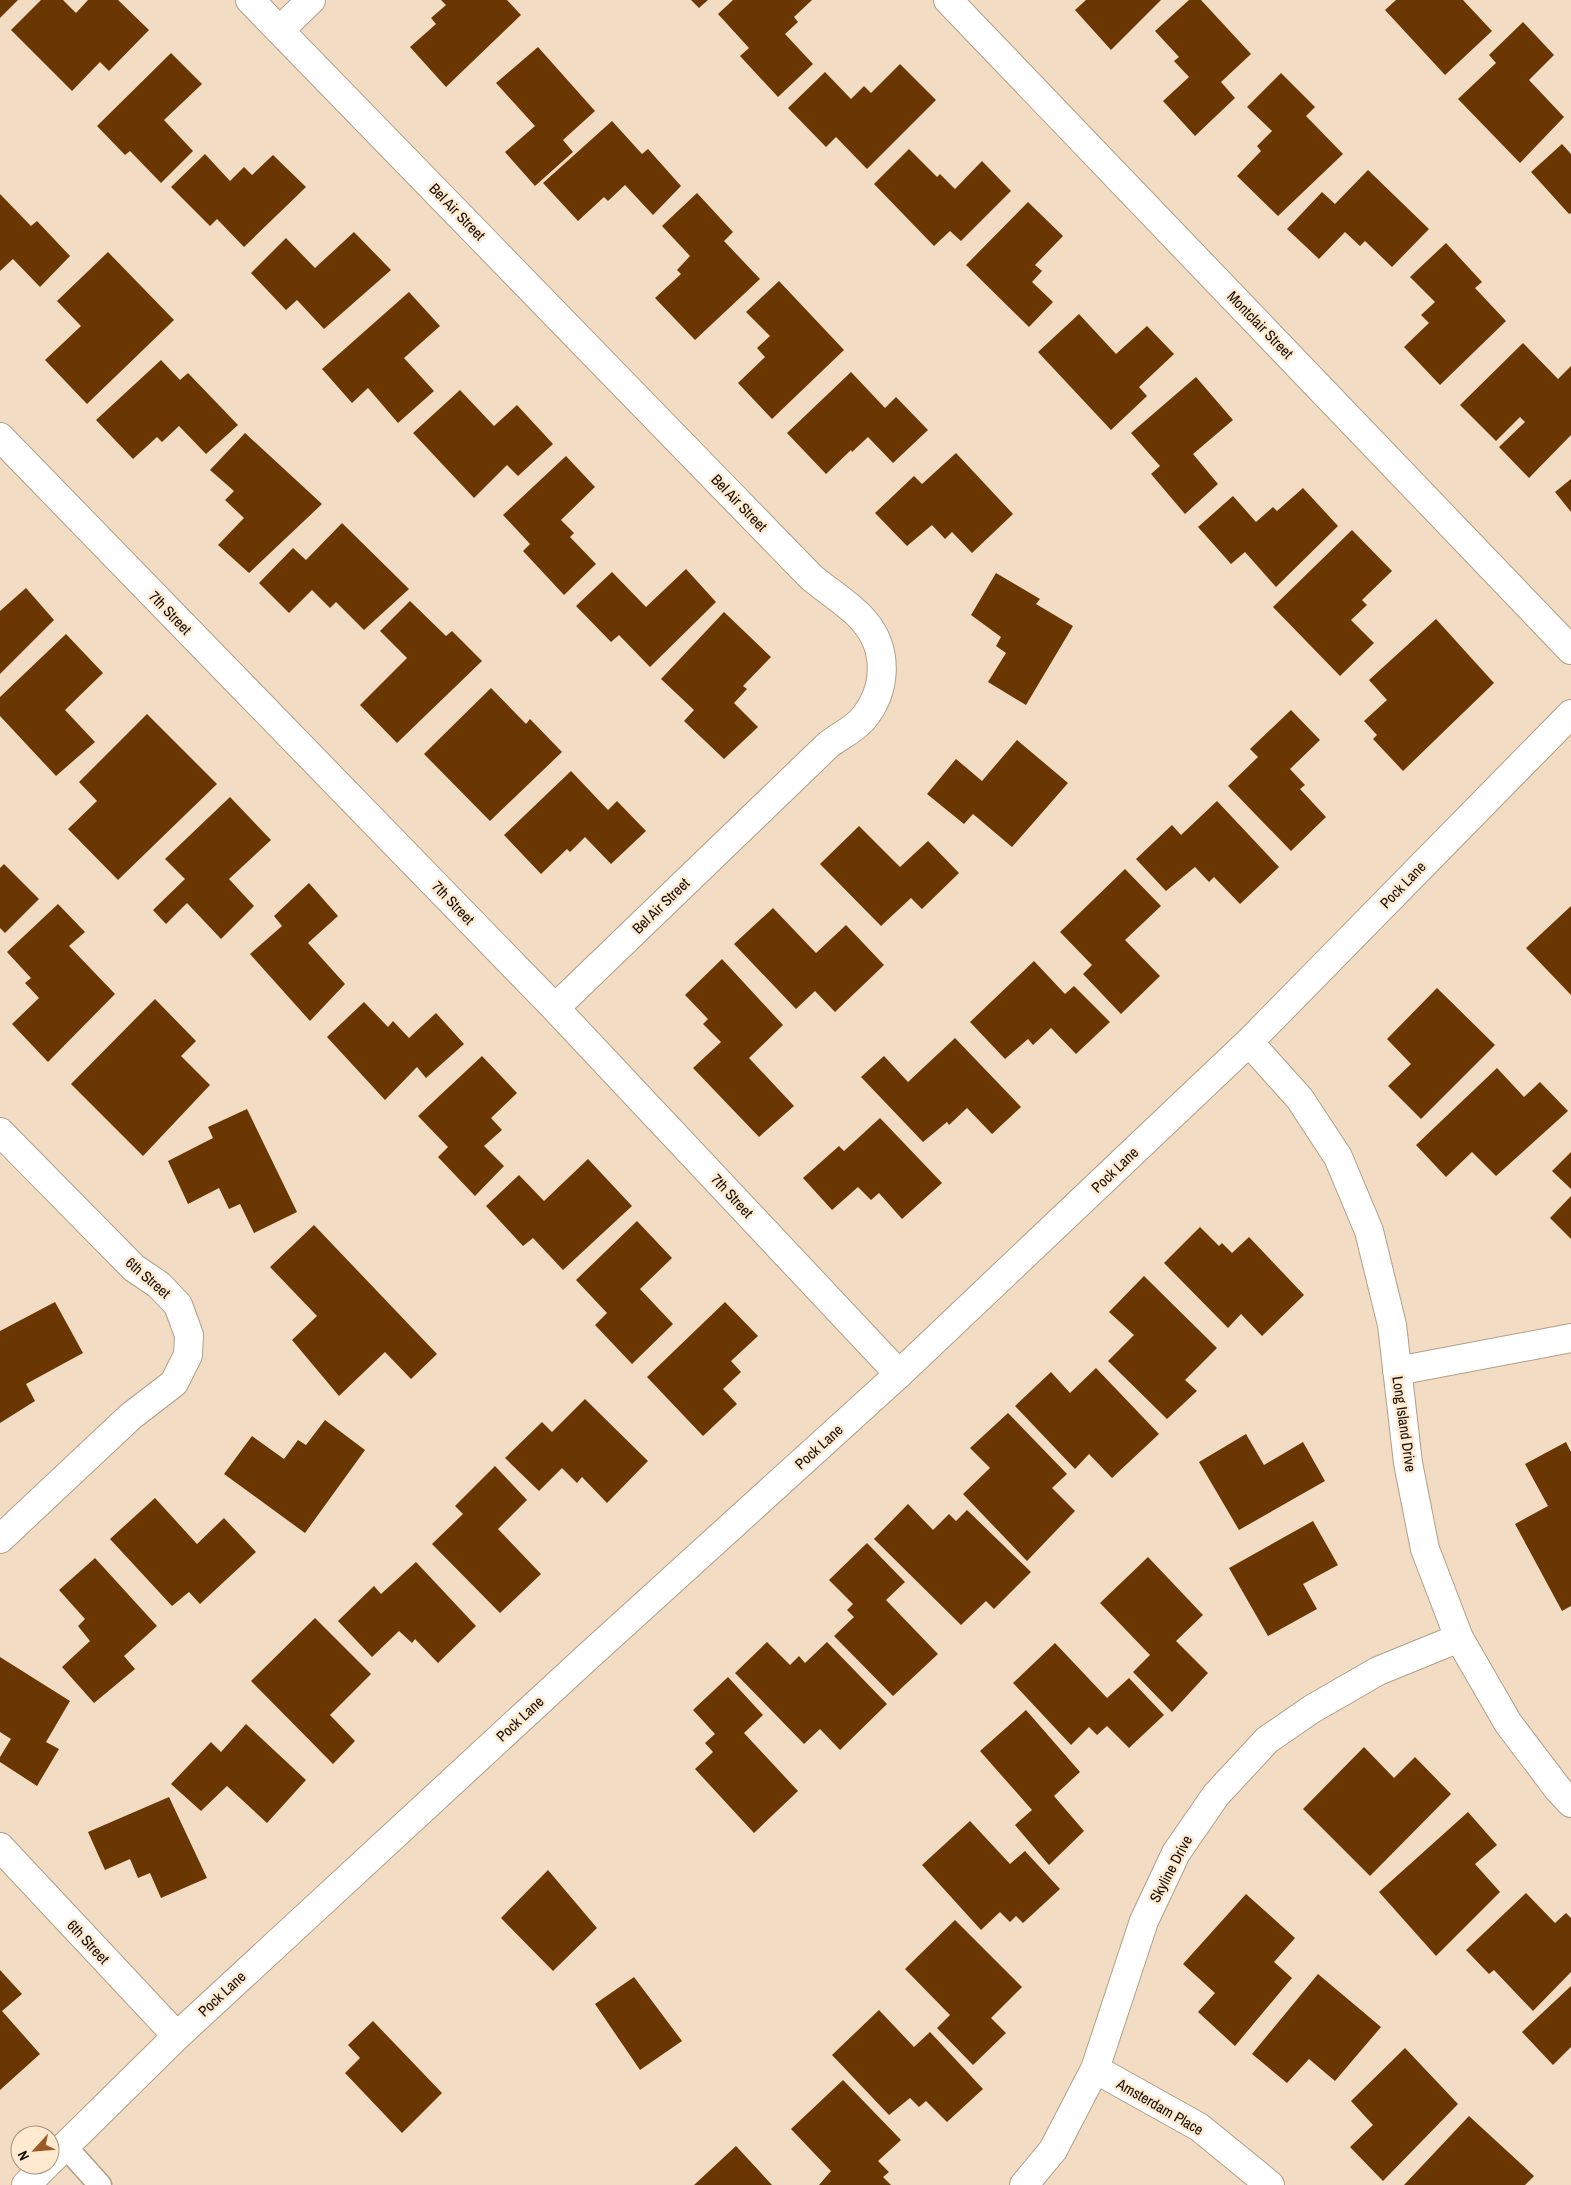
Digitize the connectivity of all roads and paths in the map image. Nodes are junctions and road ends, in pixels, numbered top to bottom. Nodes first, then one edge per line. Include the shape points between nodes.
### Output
1 (250, 0) edge
2 (311, 0) edge
3 (948, 0) edge
4 (280, 30) junction
5 (0, 437) edge
6 (1571, 650) edge
7 (1571, 714) edge
8 (555, 1008) junction
9 (1249, 1042) junction
10 (0, 1132) edge
11 (1571, 1338) edge
12 (1397, 1371) junction
13 (899, 1374) junction
14 (0, 1539) edge
15 (1459, 1638) junction
16 (1571, 1803) edge
17 (0, 1848) edge
18 (177, 2036) junction
19 (1095, 2069) junction
20 (60, 2152) edge
21 (60, 2155) edge
22 (36, 2175) edge
23 (26, 2185) edge
24 (100, 2185) edge
25 (1024, 2185) edge
26 (1270, 2185) edge

1 - 4 street, Bel Air Street
2 - 4 street
3 - 6 street, Montclair Street
4 - 8 street, Bel Air Street via 811,577 864,621 880,649 883,662 879,690 862,720 828,745
5 - 8 street, 7th Street
7 - 9 street, Pock Lane
8 - 13 street, 7th Street
9 - 12 street, Long Island Drive via 1300,1099 1338,1157 1368,1231 1392,1325
9 - 13 street, Pock Lane
10 - 14 street, 6th Street via 134,1268 160,1285 178,1305 189,1335 188,1355 174,1383 131,1416
11 - 12 street
12 - 15 street, Long Island Drive via 1408,1463 1425,1549
13 - 18 street, Pock Lane
15 - 16 street, Long Island Drive via 1508,1723
15 - 19 street, Skyline Drive via 1378,1671 1312,1709 1267,1740 1216,1795 1176,1853 1144,1921
17 - 18 street, 6th Street
18 - 20 street, Pock Lane
19 - 25 street, Skyline Drive via 1052,2150
19 - 26 street, Amsterdam Place via 1199,2127
21 - 24 lane
22 - 23 street

